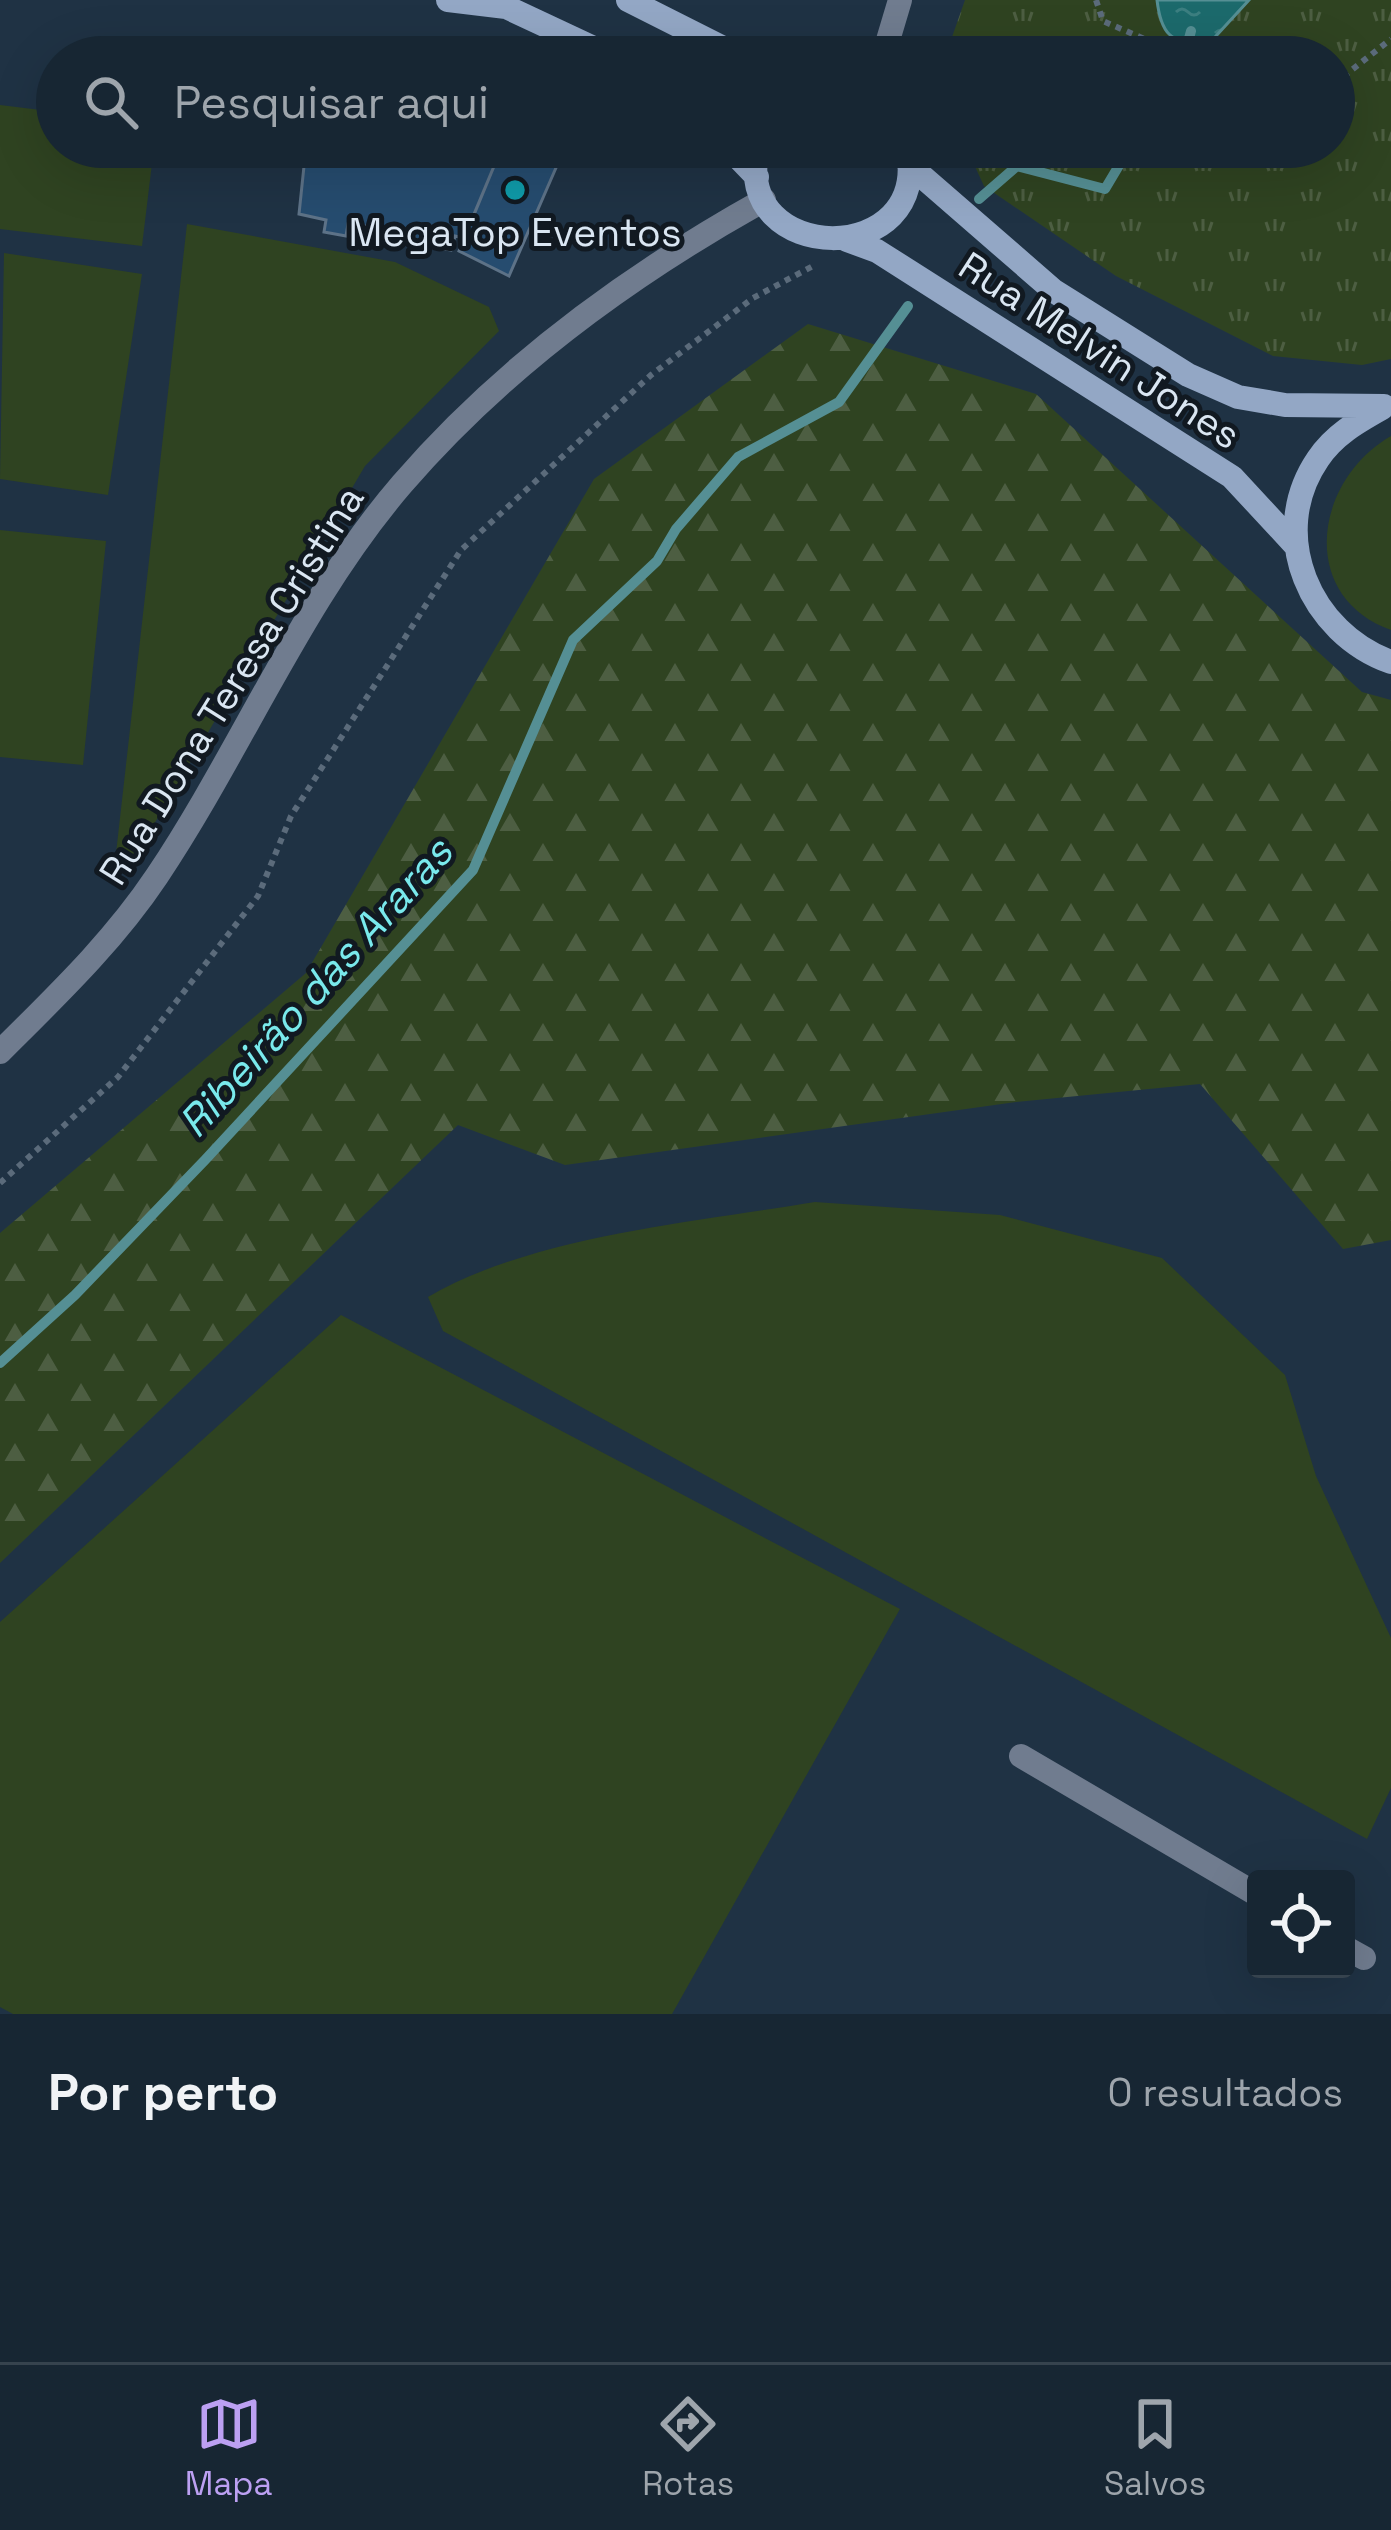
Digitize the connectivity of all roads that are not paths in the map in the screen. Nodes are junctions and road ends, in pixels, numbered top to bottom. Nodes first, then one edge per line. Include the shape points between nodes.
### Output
1 (448, 0) edge
2 (628, 0) edge
3 (900, 0) edge
4 (568, 36) edge
5 (699, 36) edge
6 (889, 36) edge
7 (744, 168) edge
8 (759, 168) edge
9 (906, 168) edge
10 (921, 168) edge
11 (760, 188) junction
12 (847, 240) junction
13 (1388, 406) edge
14 (1296, 546) junction
15 (1391, 662) edge
16 (0, 1052) edge
17 (1021, 1756) dead end
18 (1247, 1889) edge

1 - 4 street via 506,7
2 - 5 street
3 - 6 street
7 - 11 street, Rua Melvin Jones
8 - 11 street
9 - 12 street via 901,200 887,218
10 - 13 street, Rua Melvin Jones via 1054,291 1188,375 1238,397 1286,405
11 - 12 street, Rua Melvin Jones via 799,233
11 - 16 street, Rua Dona Teresa Cristina via 633,276 465,418 400,486 335,579 156,878 89,963
12 - 14 street, Rua Melvin Jones via 878,251 1232,476
13 - 14 street via 1346,428 1316,461 1299,501
14 - 15 street via 1306,588 1331,625
17 - 18 street

